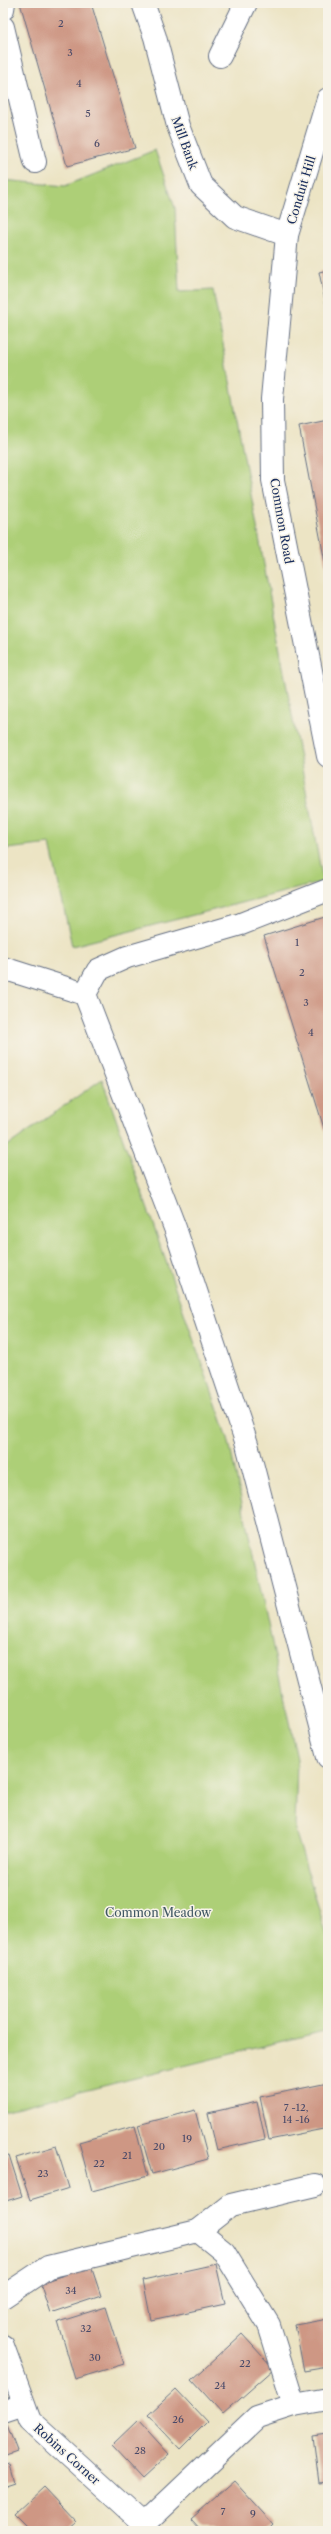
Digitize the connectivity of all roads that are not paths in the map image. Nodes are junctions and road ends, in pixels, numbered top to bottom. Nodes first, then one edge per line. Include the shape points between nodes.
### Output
1 (4, 3) edge
2 (143, 3) edge
3 (246, 3) edge
4 (3, 9) edge
5 (3, 27) edge
6 (220, 56) dead end
7 (328, 99) edge
8 (35, 162) dead end
9 (287, 235) junction
10 (328, 756) edge
11 (328, 890) edge
12 (3, 968) edge
13 (85, 994) junction
14 (328, 1757) edge
15 (315, 2185) dead end
16 (198, 2231) junction
17 (3, 2297) edge
18 (3, 2346) edge
19 (328, 2399) edge
20 (24, 2405) junction
21 (294, 2406) junction
22 (3, 2412) edge
23 (140, 2527) edge

1 - 4 street
2 - 9 street, Mill Bank via 178,126 201,185 235,217
3 - 6 street
5 - 8 street
7 - 9 street, Conduit Hill
9 - 10 street, Common Road via 272,399 273,480
11 - 13 street via 241,924 127,957 98,970
12 - 13 street
13 - 14 street via 175,1228 247,1444
15 - 16 street via 231,2205
16 - 17 street via 48,2267
16 - 21 street via 224,2252 269,2325
18 - 20 street, Robins Corner
19 - 21 street, Robins Corner
20 - 22 street
20 - 23 street, Robins Corner via 30,2420
21 - 23 street, Robins Corner via 257,2417

